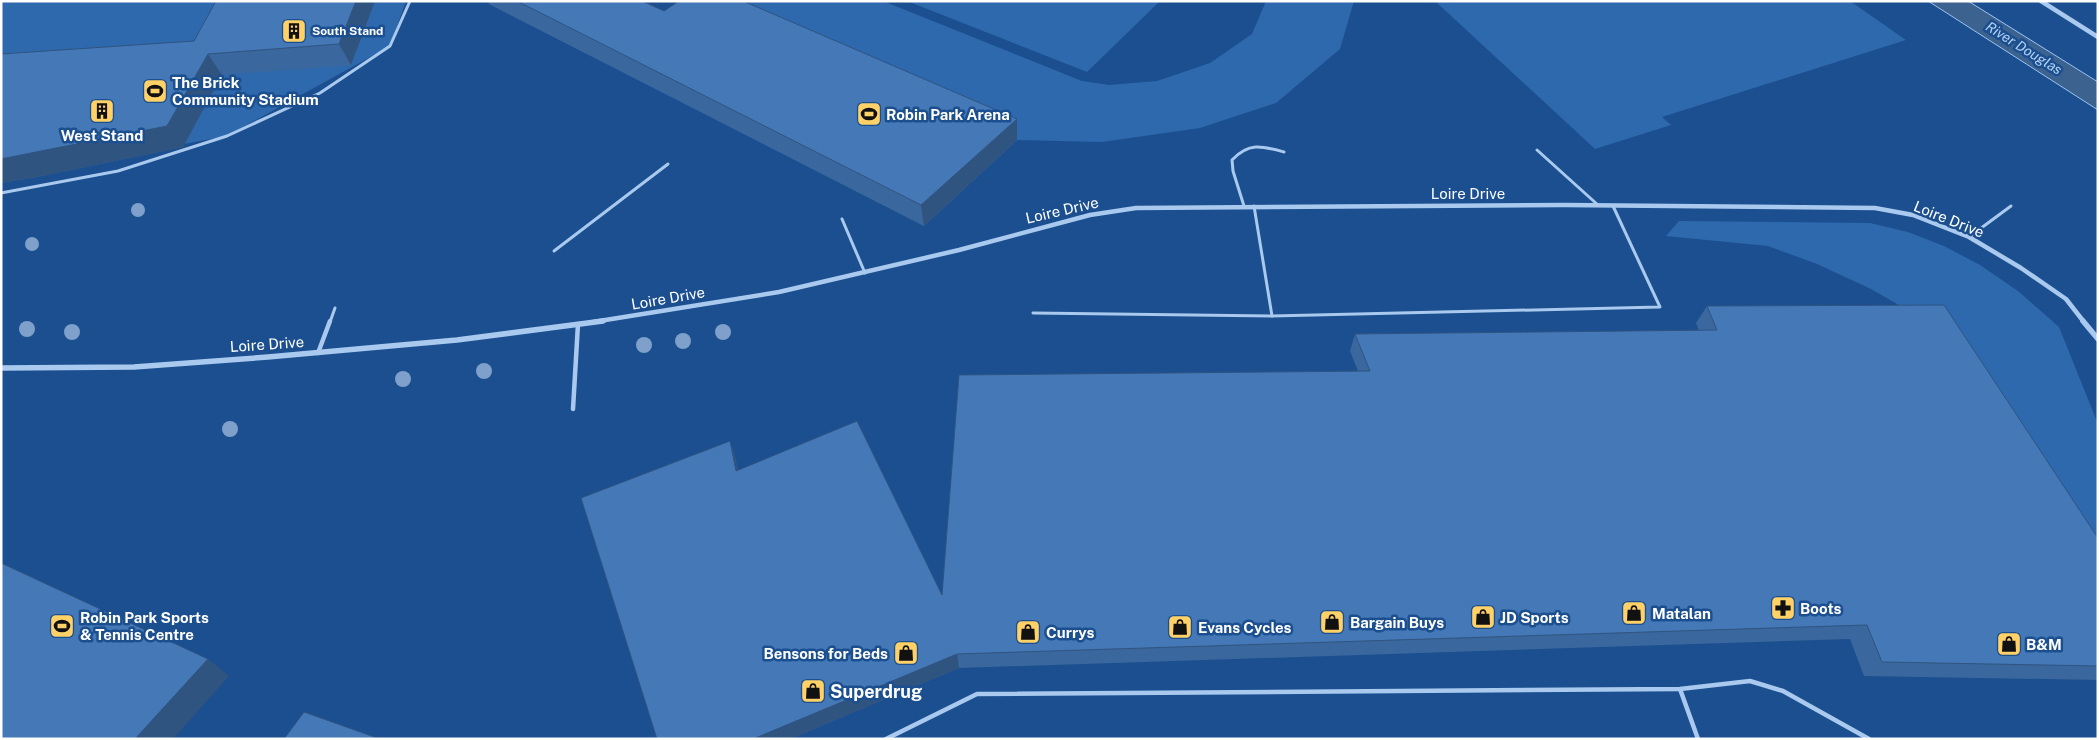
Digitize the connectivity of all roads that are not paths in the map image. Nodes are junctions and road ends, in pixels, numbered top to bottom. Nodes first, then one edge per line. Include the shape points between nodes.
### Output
1 (410, 1) edge
2 (2040, 1) edge
3 (2098, 37) edge
4 (1537, 150) dead end
5 (1284, 152) dead end
6 (668, 164) dead end
7 (1, 194) edge
8 (1244, 206) junction
9 (1254, 206) junction
10 (1598, 206) junction
11 (1613, 206) junction
12 (2011, 206) dead end
13 (842, 219) dead end
14 (1969, 237) junction
15 (554, 251) dead end
16 (865, 273) junction
17 (335, 308) dead end
18 (1034, 313) dead end
19 (1272, 316) junction
20 (578, 324) junction
21 (2098, 339) edge
22 (318, 353) junction
23 (1, 368) edge
24 (573, 409) dead end
25 (1680, 689) junction
26 (886, 739) edge
27 (1698, 739) edge
28 (1869, 739) edge

1 - 7 lane via 390,46 312,97 227,136 118,171
2 - 3 street
4 - 10 lane
5 - 8 lane via 1263,146 1242,149 1232,160
6 - 15 lane
8 - 9 street, Loire Drive
8 - 16 street, Loire Drive via 1136,208 1090,215
9 - 10 street, Loire Drive
9 - 19 lane
10 - 11 street, Loire Drive
11 - 14 street, Loire Drive via 1876,208 1912,215
11 - 19 lane via 1660,307
12 - 14 lane
13 - 16 lane
14 - 21 street, Loire Drive via 2066,299
16 - 20 street, Loire Drive via 779,292
17 - 22 lane
18 - 19 lane
20 - 22 street, Loire Drive
20 - 24 lane
22 - 23 street, Loire Drive via 134,367
25 - 26 lane via 977,694
25 - 27 lane
25 - 28 lane via 1750,681 1783,691

